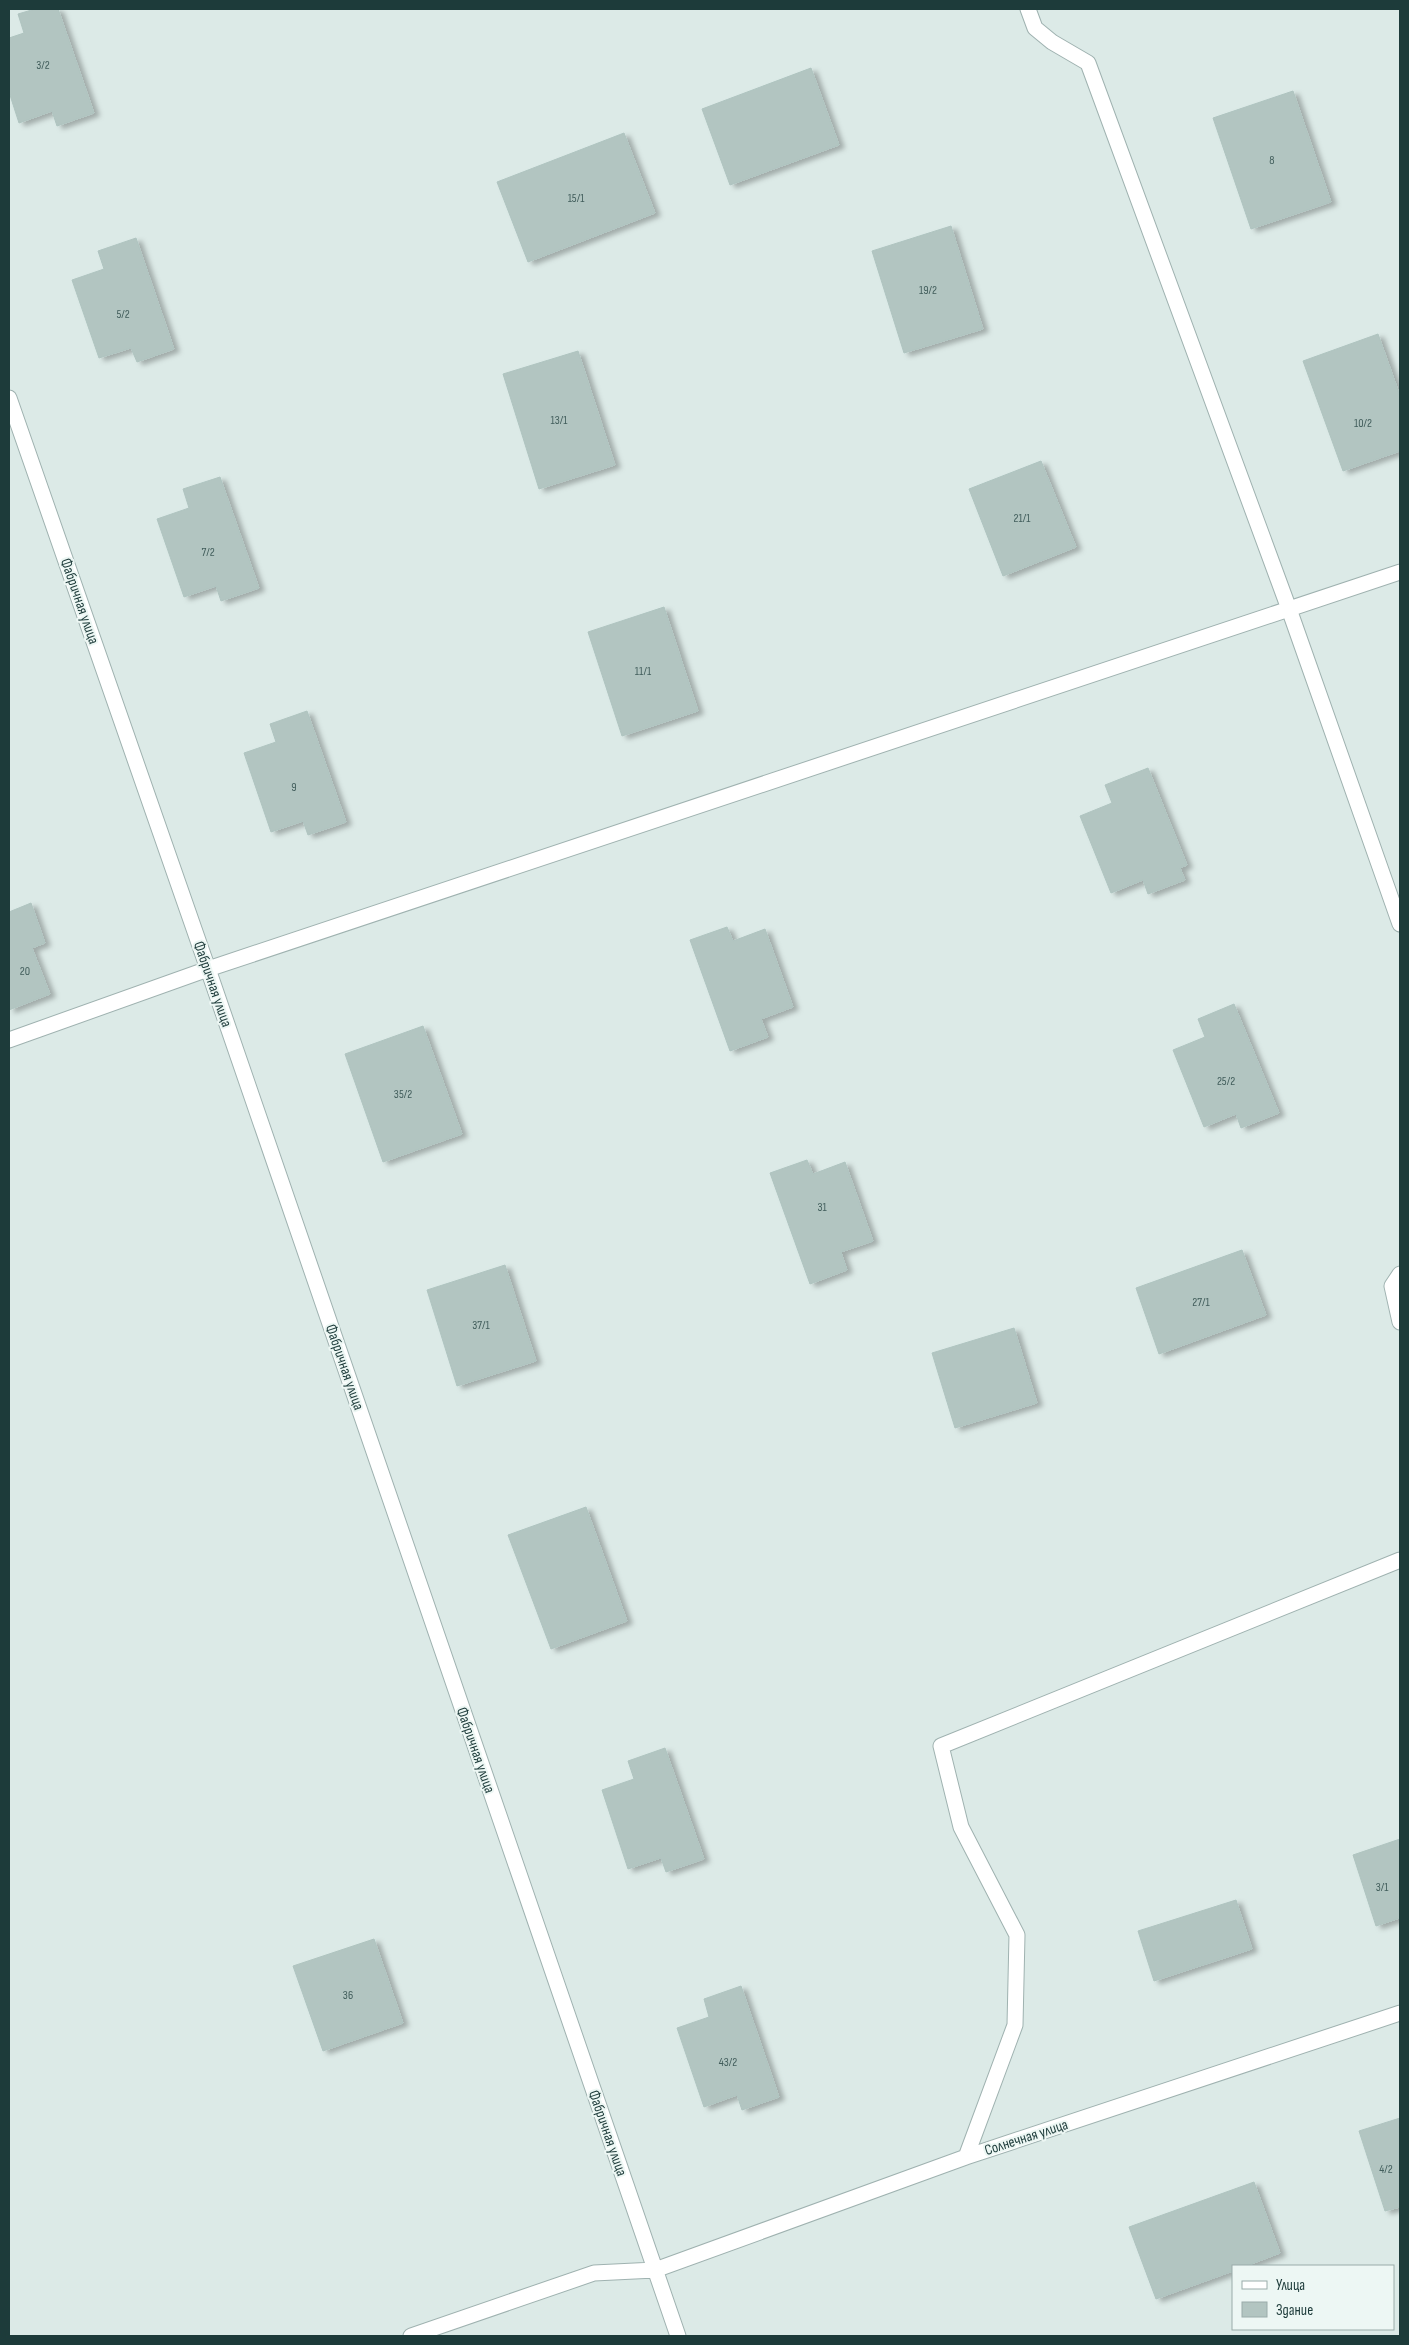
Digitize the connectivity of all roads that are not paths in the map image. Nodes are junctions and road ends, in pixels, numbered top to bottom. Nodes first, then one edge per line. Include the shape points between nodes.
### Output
1 (1028, 9) edge
2 (9, 398) edge
3 (1400, 572) edge
4 (1288, 609) junction
5 (1400, 924) edge
6 (208, 969) junction
7 (9, 1040) edge
8 (1400, 1274) edge
9 (1400, 1322) edge
10 (1400, 1560) edge
11 (1400, 2013) edge
12 (966, 2157) junction
13 (655, 2270) junction
14 (411, 2336) edge
15 (678, 2336) edge

1 - 4 street via 1035,28 1088,63
2 - 6 street, Фабричная улица
3 - 4 street
4 - 5 street
4 - 6 street
6 - 7 street
6 - 13 street, Фабричная улица
8 - 9 street via 1392,1286
10 - 12 street via 942,1746 962,1827 1016,1935 1015,2024
11 - 12 street, Солнечная улица
12 - 13 street, Солнечная улица
13 - 14 street, Солнечная улица via 594,2273
13 - 15 street, Фабричная улица

